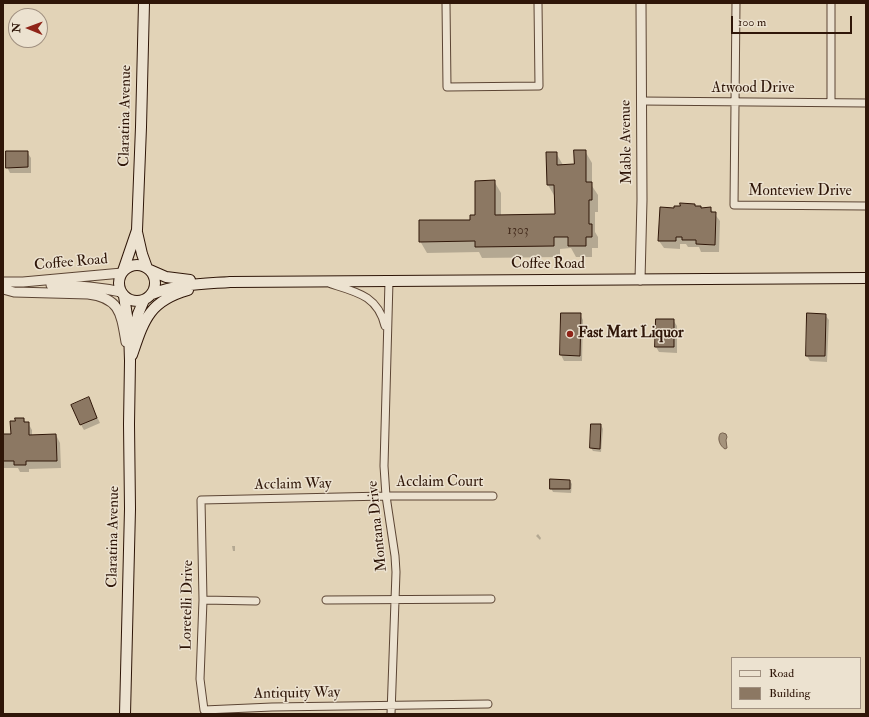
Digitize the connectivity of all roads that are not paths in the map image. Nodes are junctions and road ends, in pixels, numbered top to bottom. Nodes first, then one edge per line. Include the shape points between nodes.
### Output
1 (144, 3) edge
2 (446, 3) edge
3 (538, 3) edge
4 (641, 3) edge
5 (736, 3) edge
6 (831, 3) edge
7 (641, 101) junction
8 (735, 102) junction
9 (831, 102) junction
10 (866, 103) edge
11 (866, 206) edge
12 (137, 230) junction
13 (148, 269) junction
14 (122, 272) junction
15 (866, 278) edge
16 (640, 280) junction
17 (389, 281) junction
18 (3, 282) edge
19 (23, 282) junction
20 (230, 282) junction
21 (326, 282) junction
22 (3, 289) edge
23 (122, 294) junction
24 (148, 297) junction
25 (388, 334) junction
26 (130, 361) junction
27 (386, 496) junction
28 (493, 496) dead end
29 (201, 500) joint
30 (491, 599) dead end
31 (202, 600) junction
32 (326, 600) dead end
33 (396, 600) junction
34 (256, 601) dead end
35 (488, 704) dead end
36 (392, 706) junction
37 (204, 710) joint
38 (125, 714) edge
39 (391, 714) edge

1 - 12 main road, Claratina Avenue
2 - 3 street via 447,87 539,86
4 - 7 street, Mable Avenue
5 - 8 street
6 - 9 street
7 - 8 street, Atwood Drive
7 - 16 street, Mable Avenue
8 - 9 street, Atwood Drive
8 - 11 street, Monteview Drive via 734,205
9 - 10 street, Atwood Drive
12 - 13 main road, Claratina Avenue
12 - 14 main road, Claratina Avenue
13 - 14 main road via 133,265
13 - 20 main road, Coffee Road via 166,277
13 - 24 main road via 155,280 155,286
14 - 19 street, Coffee Road
14 - 23 main road via 119,281
15 - 16 main road, Coffee Road
16 - 17 main road, Coffee Road
17 - 21 main road, Coffee Road
17 - 25 street, Montana Drive
18 - 19 street, Coffee Road
19 - 23 street, Coffee Road via 100,287
20 - 21 main road, Coffee Road
20 - 24 main road, Coffee Road via 182,285 164,289
20 - 26 main road via 174,294 156,305 144,322
21 - 25 street, Montana Drive via 356,292 374,302 384,318
22 - 26 street via 14,292 99,295 107,299 119,311
23 - 24 main road via 138,302
23 - 26 main road, Claratina Avenue via 129,329
24 - 26 main road, Claratina Avenue via 136,321
25 - 27 street, Montana Drive via 384,440
26 - 38 main road, Claratina Avenue via 130,531
27 - 28 street, Acclaim Court
27 - 29 street, Acclaim Way
27 - 33 street, Montana Drive via 395,556
29 - 31 street, Loretelli Drive
30 - 33 street
31 - 34 street
31 - 37 street, Loretelli Drive via 200,679
32 - 33 street
33 - 36 street, Montana Drive
35 - 36 street, Antiquity Way
36 - 37 street, Antiquity Way via 272,706
36 - 39 street, Montana Drive

